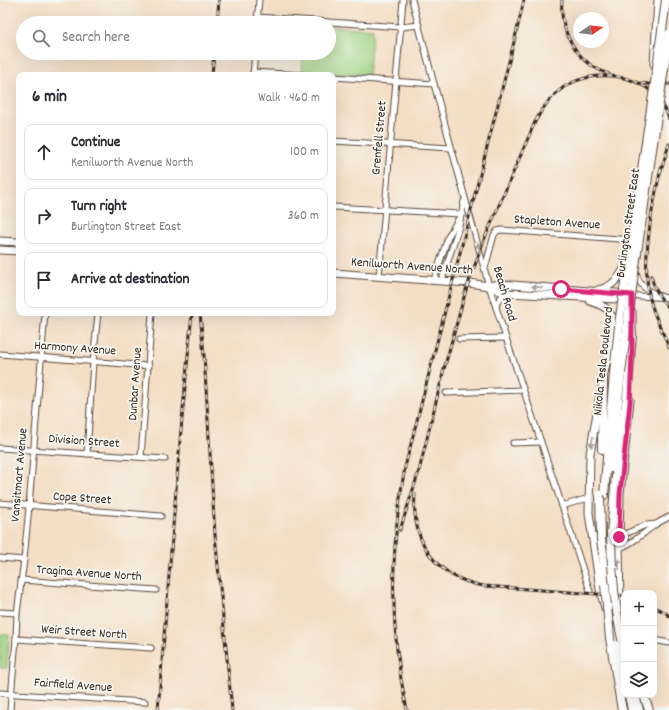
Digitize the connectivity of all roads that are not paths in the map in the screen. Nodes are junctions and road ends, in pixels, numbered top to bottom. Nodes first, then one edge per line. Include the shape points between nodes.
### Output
1 (259, 0) edge
2 (403, 0) edge
3 (412, 0) edge
4 (658, 0) edge
5 (666, 0) edge
6 (258, 16) edge
7 (336, 22) edge
8 (419, 25) junction
9 (401, 27) junction
10 (669, 34) edge
11 (669, 56) edge
12 (254, 60) edge
13 (253, 72) edge
14 (336, 77) edge
15 (396, 82) junction
16 (434, 84) junction
17 (336, 141) edge
18 (391, 145) junction
19 (451, 148) junction
20 (465, 197) junction
21 (336, 207) edge
22 (385, 210) junction
23 (461, 214) junction
24 (632, 240) junction
25 (0, 241) edge
26 (16, 242) edge
27 (0, 250) edge
28 (16, 252) edge
29 (631, 262) junction
30 (485, 269) junction
31 (336, 273) edge
32 (379, 277) junction
33 (438, 280) junction
34 (489, 286) junction
35 (590, 291) junction
36 (509, 292) junction
37 (634, 296) junction
38 (622, 297) junction
39 (662, 297) junction
40 (582, 298) junction
41 (669, 298) edge
42 (496, 308) junction
43 (45, 316) edge
44 (98, 316) edge
45 (152, 316) edge
46 (614, 331) junction
47 (632, 334) junction
48 (506, 338) junction
49 (459, 340) dead end
50 (0, 354) edge
51 (40, 358) junction
52 (93, 362) junction
53 (149, 366) junction
54 (617, 373) junction
55 (603, 376) junction
56 (523, 390) junction
57 (446, 392) dead end
58 (541, 442) junction
59 (513, 443) dead end
60 (0, 448) edge
61 (34, 450) junction
62 (87, 454) junction
63 (141, 457) junction
64 (166, 459) dead end
65 (607, 495) junction
66 (589, 498) junction
67 (0, 503) edge
68 (29, 506) junction
69 (562, 506) junction
70 (161, 516) dead end
71 (669, 517) edge
72 (657, 524) junction
73 (615, 536) junction
74 (593, 543) junction
75 (619, 548) junction
76 (0, 558) edge
77 (24, 560) junction
78 (613, 576) junction
79 (21, 580) junction
80 (605, 585) junction
81 (156, 590) dead end
82 (590, 591) dead end
83 (0, 612) edge
84 (17, 613) junction
85 (622, 626) edge
86 (623, 626) edge
87 (612, 629) junction
88 (621, 631) edge
89 (621, 634) edge
90 (16, 639) junction
91 (657, 641) edge
92 (669, 643) edge
93 (151, 648) dead end
94 (621, 656) edge
95 (621, 665) edge
96 (0, 693) edge
97 (11, 693) junction
98 (629, 698) edge
99 (633, 698) edge
100 (635, 698) edge
101 (645, 698) edge
102 (145, 702) dead end
103 (10, 710) edge
104 (622, 710) edge
105 (632, 710) edge
106 (637, 710) edge
107 (649, 710) edge

1 - 6 street
2 - 9 street, Grenfell Street
3 - 8 street, Beach Road
4 - 24 main road, Burlington Street East via 654,86
5 - 54 highway, Nikola Tesla Boulevard, bridge via 620,317
7 - 9 street
8 - 9 street
8 - 16 street, Beach Road
9 - 15 street, Grenfell Street
10 - 54 highway, Nikola Tesla Boulevard, bridge
11 - 29 main road, Burlington Street East
12 - 13 street
14 - 15 street
15 - 16 street
15 - 18 street, Grenfell Street
16 - 19 street, Beach Road
17 - 18 street
18 - 19 street
18 - 22 street, Grenfell Street
19 - 20 street, Beach Road
20 - 23 street
30 -> 20 street, Beach Road
21 - 22 street
22 - 23 street
22 - 32 street, Grenfell Street
23 - 33 street via 448,237
24 - 29 main road, Burlington Street East
24 - 30 street, Stapleton Avenue via 502,230 494,235
25 - 26 main road
27 - 28 main road
29 - 35 main road via 614,283
29 - 37 main road, Burlington Street East
29 - 38 main road, Burlington Street East
29 - 39 street via 642,285
30 - 34 street, Beach Road
31 - 32 main road, Kenilworth Avenue North
32 - 33 main road, Kenilworth Avenue North
33 - 34 main road, Kenilworth Avenue North
35 -> 34 main road, Kenilworth Avenue North via 500,284
34 - 36 main road, Kenilworth Avenue North
34 - 42 street, Beach Road
35 - 38 main road, Kenilworth Avenue North
36 - 40 main road, Kenilworth Avenue North
36 - 42 street via 500,298
37 - 38 main road, Kenilworth Avenue North
37 - 39 street, Kenilworth Avenue North
37 - 47 main road, Burlington Street East
38 - 40 main road, Kenilworth Avenue North
38 - 46 main road, Burlington Street East
39 - 41 street, Kenilworth Avenue North
40 - 46 main road via 607,308 612,317
42 - 48 street, Beach Road
43 - 51 street, Vansitmart Avenue
44 - 52 street
45 - 53 street, Dunbar Avenue
46 - 55 main road, Burlington Street East
47 - 65 highway via 627,397 617,464
47 - 73 main road, Burlington Street East via 630,403
48 - 49 street
48 - 56 street, Beach Road
50 - 51 street, Harmony Avenue
51 - 52 street, Harmony Avenue
51 - 61 street, Vansitmart Avenue
52 - 53 street, Harmony Avenue
52 - 62 street
53 - 63 street, Dunbar Avenue
54 - 65 highway, Nikola Tesla Boulevard via 614,438
55 - 65 highway
55 -> 66 main road, Burlington Street East via 590,454
56 - 57 street
56 - 58 street, Beach Road
58 - 59 street
58 - 69 street, Beach Road
60 - 61 street, Division Street
61 - 62 street, Division Street
61 - 68 street, Vansitmart Avenue
62 - 63 street, Division Street
63 - 64 street, Division Street
65 - 73 highway
65 - 80 highway, bridge via 601,539
66 - 69 street
66 - 74 main road, Burlington Street East
67 - 68 street, Cope Street
68 - 70 street, Cope Street
68 - 77 street, Vansitmart Avenue
69 - 82 street, Beach Road
71 - 72 street
72 - 73 street via 646,525
72 - 75 street
73 - 74 street via 606,541
73 - 75 main road, Burlington Street East
73 - 78 highway, bridge
74 - 75 street via 599,547
74 - 87 main road, Burlington Street East via 601,594
86 -> 75 main road, Burlington Street East
76 - 77 street, Tragina Avenue North
77 - 79 street, Vansitmart Avenue
78 - 85 highway, bridge
78 - 89 highway, bridge
79 - 81 street, Tragina Avenue North
79 - 84 street, Vansitmart Avenue
80 - 95 highway, bridge
80 - 104 highway, bridge via 610,638
83 - 84 street
84 - 90 street, Vansitmart Avenue
87 - 88 street
87 - 94 main road, Burlington Street East
90 - 93 street, Weir Street North
90 - 97 street, Vansitmart Avenue
91 - 92 street
96 - 97 street, Fairfield Avenue
97 - 102 street, Fairfield Avenue
97 - 103 street, Vansitmart Avenue
98 - 105 highway
99 - 106 main road
100 - 106 highway
101 - 107 highway

